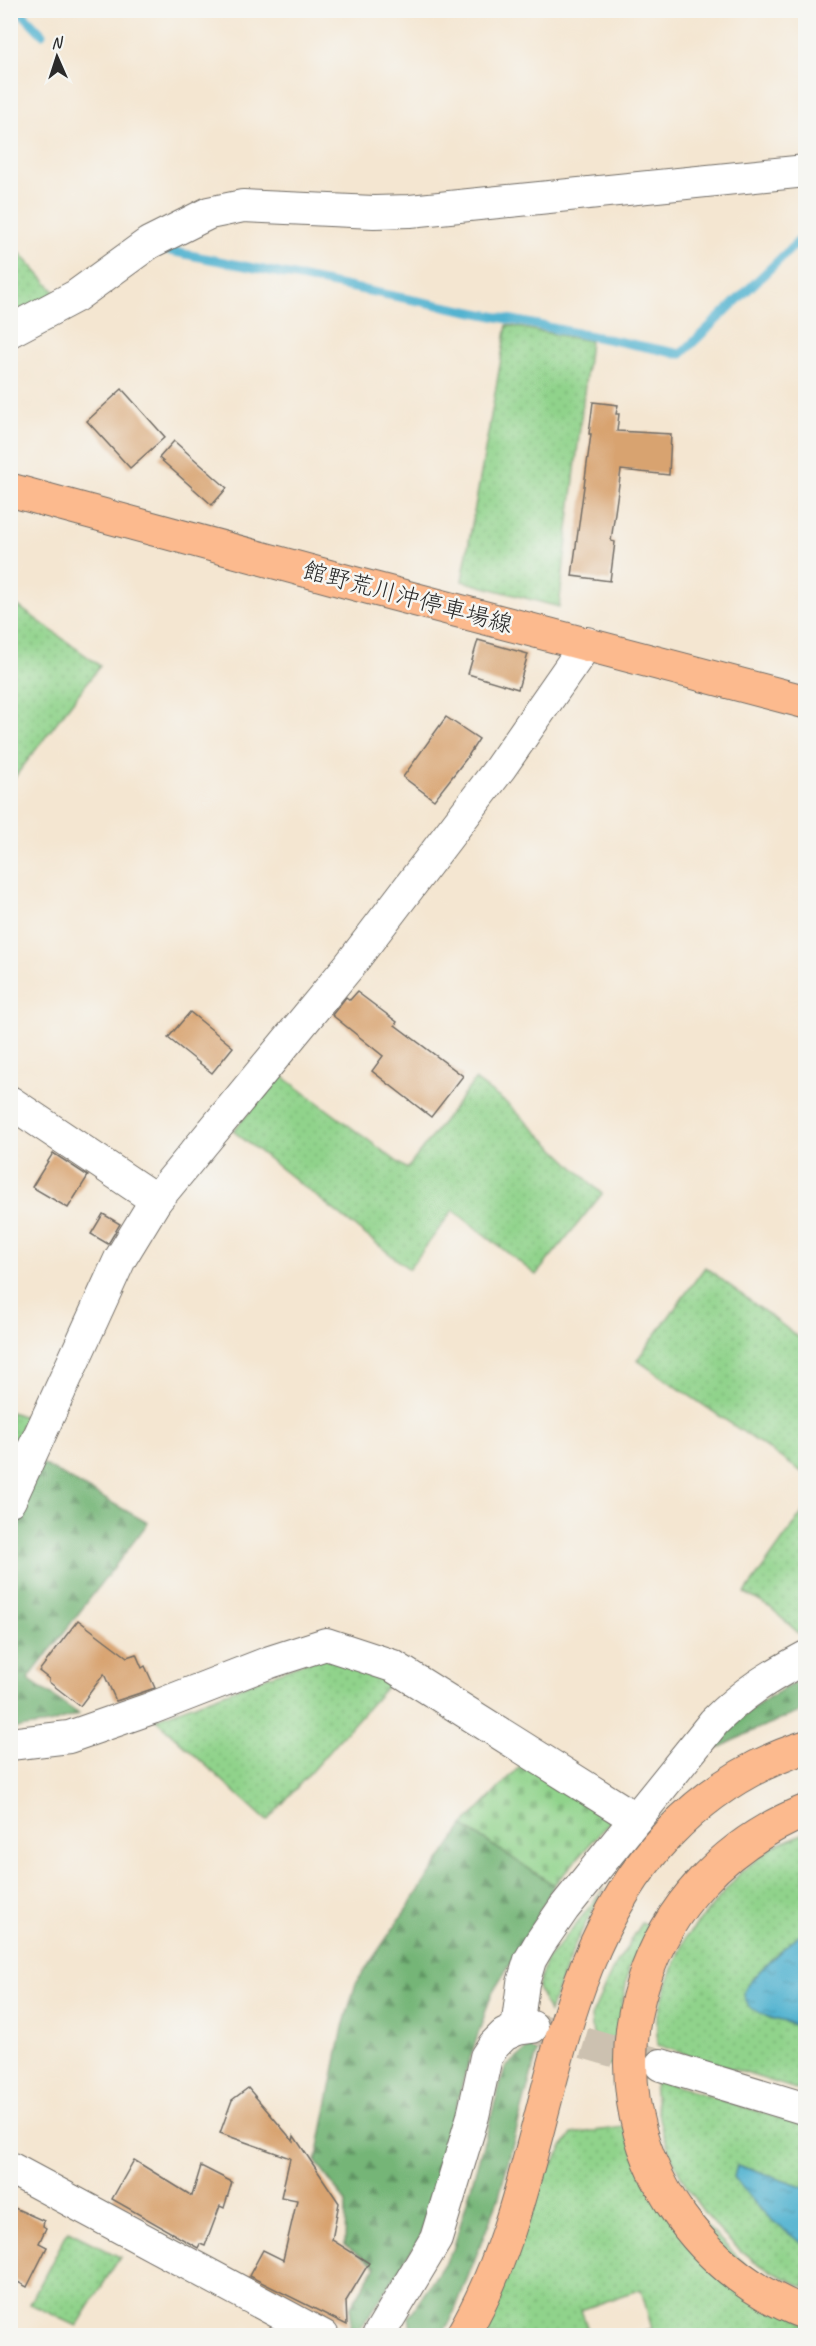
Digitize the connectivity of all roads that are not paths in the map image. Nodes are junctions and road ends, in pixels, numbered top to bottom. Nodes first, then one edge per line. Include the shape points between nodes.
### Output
1 (806, 171) edge
2 (10, 331) edge
3 (10, 490) edge
4 (587, 644) junction
5 (806, 702) edge
6 (10, 1102) edge
7 (156, 1200) junction
8 (10, 1500) edge
9 (806, 1657) edge
10 (10, 1744) edge
11 (806, 1747) edge
12 (806, 1811) edge
13 (636, 1819) junction
14 (661, 2065) tunnel mouth
15 (806, 2109) edge
16 (10, 2168) edge
17 (806, 2313) edge
18 (323, 2336) edge
19 (378, 2336) edge
20 (462, 2336) edge

1 - 2 street via 410,211 243,206 209,213 148,243 76,296
3 - 4 main road, 館野荒川沖停車場線
4 - 5 main road, 館野荒川沖停車場線
4 - 7 street via 500,768 349,966
6 - 7 street
7 - 8 street via 120,1259
9 - 13 street via 735,1701
10 - 13 street via 69,1737 326,1644 393,1666
11 - 20 main road via 749,1769 685,1816 632,1877 609,1914 573,2002 502,2245
12 - 17 main road via 763,1832 723,1860 694,1888 670,1922 638,1997 630,2071 642,2139 654,2173 694,2235 751,2286
13 - 19 street via 564,1908 530,1960 523,1983 524,2028 504,2035 486,2057 473,2116 436,2239
14 - 15 street
16 - 18 street

